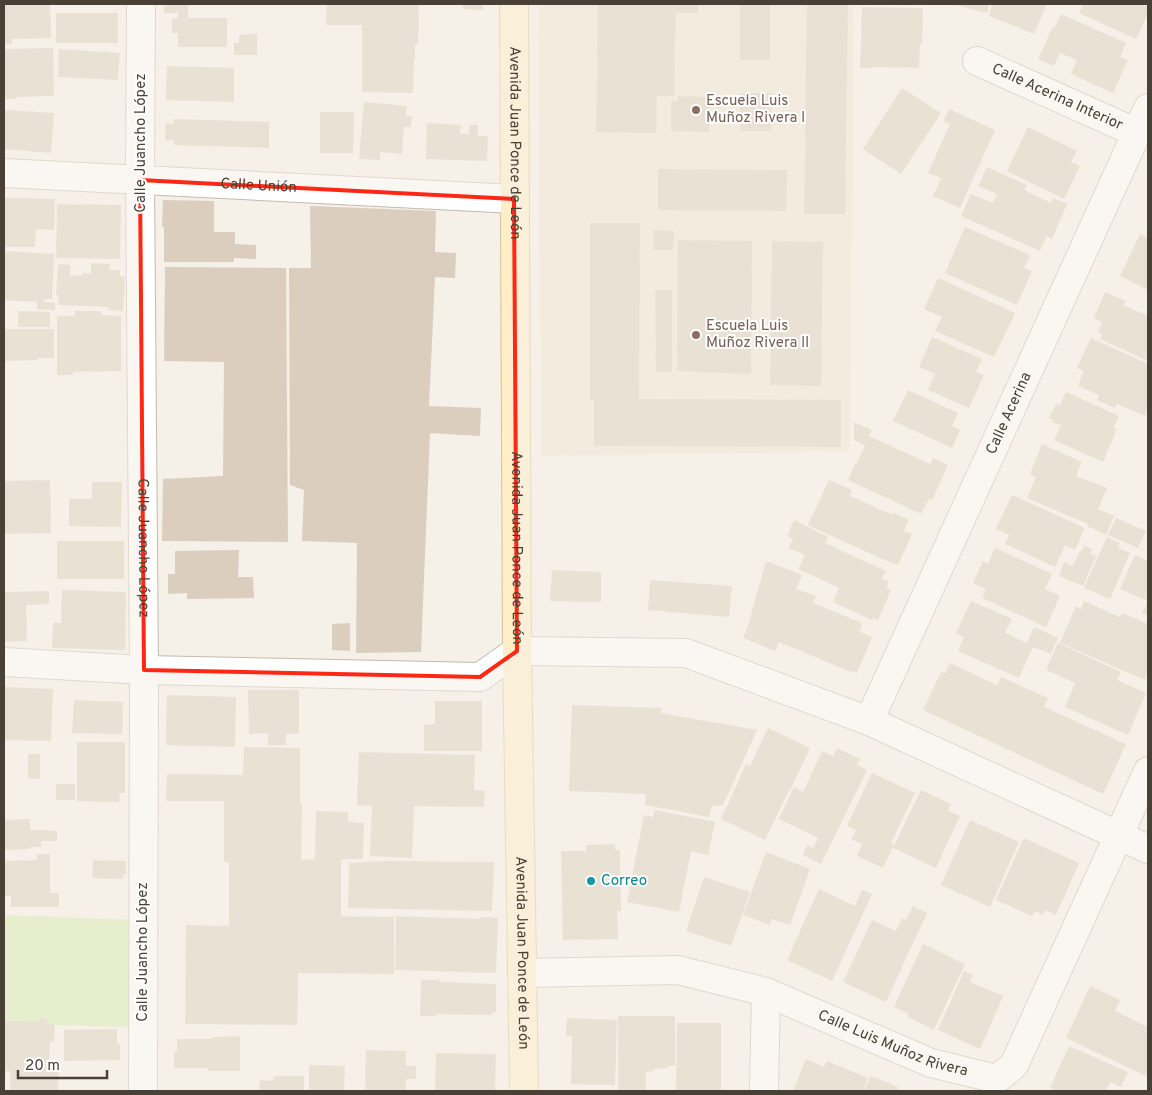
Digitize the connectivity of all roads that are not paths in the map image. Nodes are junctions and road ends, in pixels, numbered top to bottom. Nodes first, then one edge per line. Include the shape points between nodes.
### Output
1 (141, 4) edge
2 (514, 4) edge
3 (976, 61) dead end
4 (1148, 108) edge
5 (1137, 133) junction
6 (4, 173) edge
7 (140, 180) junction
8 (514, 199) junction
9 (516, 652) junction
10 (4, 662) edge
11 (144, 670) junction
12 (869, 721) junction
13 (1148, 772) edge
14 (1119, 836) junction
15 (1148, 849) edge
16 (522, 973) junction
17 (766, 992) junction
18 (143, 1091) edge
19 (524, 1091) edge
20 (764, 1091) edge

1 - 7 street, Calle Juancho López
2 - 8 main road, Avenida Juan Ponce de León
3 - 5 street, Calle Acerina Interior
4 - 5 street, Calle Acerina
5 - 12 street, Calle Acerina
6 - 7 street, Calle Unión
7 - 8 street, Calle Unión
7 - 11 street, Calle Juancho López
8 - 9 main road, Avenida Juan Ponce de León
9 - 11 street via 480,677
9 - 12 street via 686,653
9 - 16 main road, Avenida Juan Ponce de León
10 - 11 street
11 - 18 street, Calle Juancho López
12 - 14 street
13 - 14 street
14 - 15 street
14 - 17 street, Calle Luis Muñoz Rivera via 1014,1065 997,1079 931,1063
16 - 17 street, Calle Luis Muñoz Rivera via 678,970
16 - 19 main road, Avenida Juan Ponce de León
17 - 20 street

